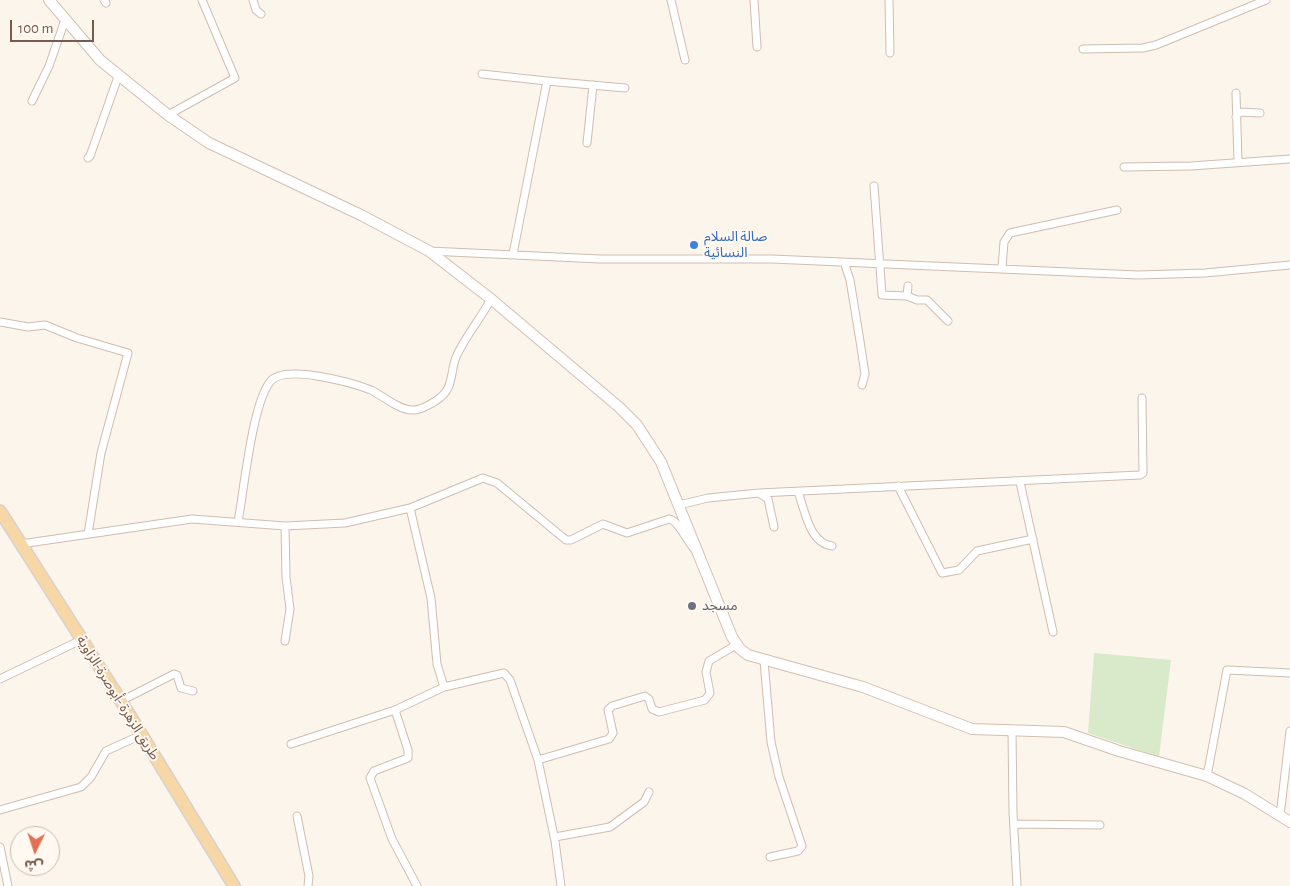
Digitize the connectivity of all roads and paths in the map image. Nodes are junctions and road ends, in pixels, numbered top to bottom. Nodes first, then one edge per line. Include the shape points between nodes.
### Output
1 (49, 0) edge
2 (202, 0) edge
3 (253, 0) edge
4 (671, 0) edge
5 (754, 0) edge
6 (888, 0) edge
7 (1266, 0) edge
8 (261, 14) dead end
9 (65, 20) junction
10 (757, 47) dead end
11 (1083, 49) dead end
12 (890, 53) dead end
13 (686, 60) dead end
14 (482, 74) dead end
15 (118, 77) junction
16 (547, 81) junction
17 (593, 85) junction
18 (625, 88) dead end
19 (1236, 93) dead end
20 (32, 101) dead end
21 (1260, 113) dead end
22 (168, 115) junction
23 (1236, 117) junction
24 (587, 143) dead end
25 (88, 158) dead end
26 (1290, 159) edge
27 (1238, 162) junction
28 (1124, 167) dead end
29 (874, 186) dead end
30 (1118, 210) dead end
31 (429, 251) junction
32 (513, 254) junction
33 (844, 262) junction
34 (881, 264) junction
35 (1290, 265) edge
36 (1002, 268) junction
37 (908, 286) dead end
38 (907, 296) junction
39 (492, 299) junction
40 (948, 321) dead end
41 (0, 322) edge
42 (862, 385) dead end
43 (1142, 398) dead end
44 (1020, 482) junction
45 (898, 486) junction
46 (798, 492) junction
47 (759, 493) junction
48 (679, 505) junction
49 (410, 508) junction
50 (2, 517) edge
51 (238, 522) junction
52 (286, 526) junction
53 (774, 527) dead end
54 (88, 534) junction
55 (1033, 539) junction
56 (21, 544) junction
57 (832, 546) dead end
58 (698, 553) junction
59 (1054, 632) dead end
60 (81, 640) junction
61 (285, 641) dead end
62 (736, 645) junction
63 (764, 661) junction
64 (1290, 673) edge
65 (0, 680) edge
66 (444, 687) junction
67 (193, 691) dead end
68 (121, 701) junction
69 (395, 710) junction
70 (1012, 731) junction
71 (1290, 731) edge
72 (141, 735) junction
73 (292, 744) dead end
74 (538, 760) junction
75 (1207, 776) junction
76 (649, 792) dead end
77 (0, 810) edge
78 (297, 816) dead end
79 (1280, 816) junction
80 (1290, 822) edge
81 (1014, 824) junction
82 (1100, 825) dead end
83 (555, 837) junction
84 (0, 847) edge
85 (770, 857) dead end
86 (230, 885) edge
87 (8, 886) edge
88 (308, 886) edge
89 (417, 886) edge
90 (562, 886) edge
91 (1017, 886) edge

1 - 9 main road
2 - 22 street via 235,78
3 - 8 street
4 - 13 street
5 - 10 street
6 - 12 street
7 - 11 street via 1156,46
9 - 15 main road
9 - 20 street via 50,66
14 - 16 street
15 - 22 main road
15 - 25 street
16 - 17 street
16 - 32 street
17 - 18 street
17 - 24 street
19 - 23 street
21 - 23 street via 1239,112
22 - 31 main road via 209,142
23 - 27 street
26 - 27 street
27 - 28 street
29 - 34 street
30 - 36 street via 1010,233 1004,242
31 - 32 street
31 - 39 main road
32 - 33 street
33 - 34 street
33 - 42 street via 850,280 865,374
34 - 36 street
34 - 38 street via 882,295
35 - 36 street via 1168,275
37 - 38 street
38 - 40 street via 927,300
39 - 48 main road via 637,425 657,453
39 - 51 street via 456,356 448,389 438,399 415,410 360,386 332,379 297,374 275,376 265,391 258,412
41 - 54 street via 28,328 45,325 128,353 101,453
43 - 44 street via 1141,475
44 - 45 street
44 - 55 street
45 - 46 street
45 - 55 street via 942,573 959,570 977,551
46 - 47 street
46 - 57 street via 811,529 822,543
47 - 48 street via 708,498
47 - 53 street via 768,499
48 - 58 main road
49 - 52 street via 344,523
49 - 58 street via 477,480 490,479 566,540 598,525 627,533 669,519 677,523 686,541
49 - 66 street via 431,598 437,664
50 - 56 main road, طريق الزهرة -أبوصرة-الزاوية
51 - 52 street
51 - 54 street via 192,519
52 - 61 street via 286,585 290,609
54 - 56 street
55 - 59 street
56 - 60 main road, طريق الزهرة -أبوصرة-الزاوية
58 - 62 main road
60 - 65 street
60 - 68 main road, طريق الزهرة -أبوصرة-الزاوية
62 - 63 main road via 748,655
62 - 74 street via 709,662 706,672 710,693 705,700 659,712 652,709 645,696 612,706 608,710 613,733 609,739
63 - 70 main road via 863,687 972,729
63 - 85 street via 770,742 802,846 798,852
64 - 75 street via 1227,670
66 - 69 street
66 - 74 street via 499,673 508,675
67 - 68 street via 180,688 174,674
68 - 72 main road, طريق الزهرة -أبوصرة-الزاوية
69 - 73 street
69 - 89 street via 408,758 374,771 370,778 392,839
70 - 75 main road via 1064,732
70 - 81 street
71 - 79 street
72 - 77 street via 106,751 91,777 81,786
72 - 86 main road, طريق الزهرة -أبوصرة-الزاوية
74 - 83 street
75 - 79 main road
76 - 83 street via 644,802 610,827
78 - 88 street via 309,876
79 - 80 main road
81 - 82 street
81 - 91 street
83 - 90 street
84 - 87 street

